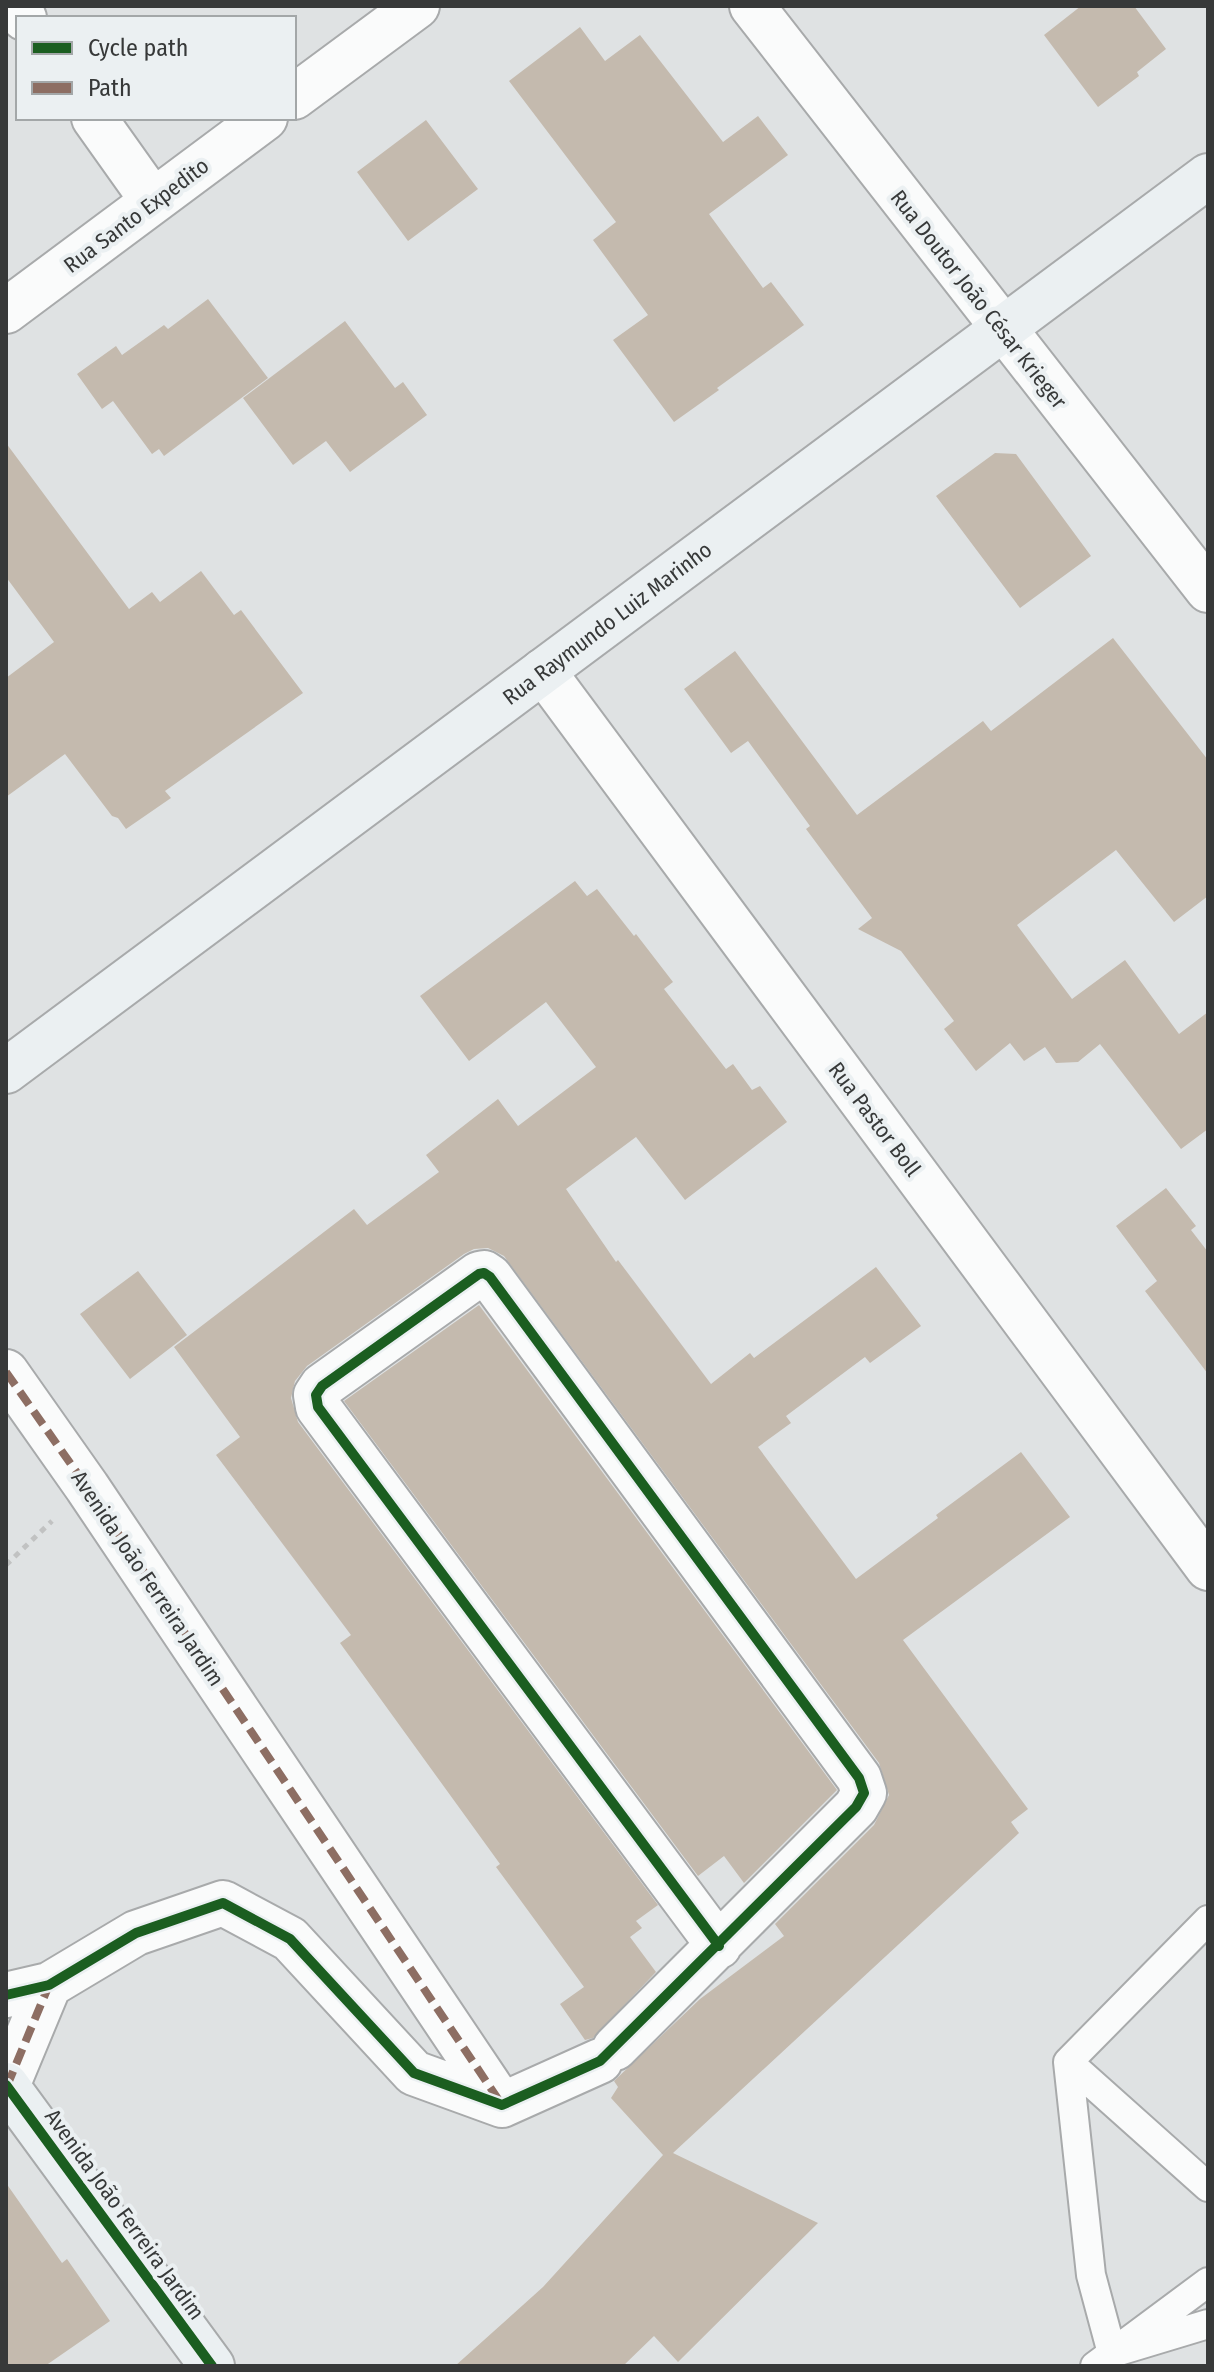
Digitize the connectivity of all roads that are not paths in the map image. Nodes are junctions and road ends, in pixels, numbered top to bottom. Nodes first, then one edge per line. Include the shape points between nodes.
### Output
1 (417, 6) edge
2 (752, 6) edge
3 (296, 96) edge
4 (95, 120) edge
5 (262, 120) edge
6 (1208, 176) edge
7 (153, 201) junction
8 (6, 311) edge
9 (1001, 328) junction
10 (1208, 590) edge
11 (543, 671) junction
12 (6, 1071) edge
13 (6, 1372) edge
14 (1208, 1568) edge
15 (1208, 1920) edge
16 (719, 1946) junction
17 (49, 1985) junction
18 (6, 1995) edge
19 (1068, 2062) junction
20 (6, 2086) edge
21 (502, 2105) junction
22 (1208, 2187) edge
23 (1208, 2282) edge
24 (1208, 2324) edge
25 (1100, 2362) edge
26 (212, 2366) edge

1 - 3 street
2 - 9 street, Rua Doutor João César Krieger
4 - 7 street
5 - 7 street, Rua Santo Expedito
6 - 9 street, Rua Raymundo Luiz Marinho
7 - 8 street, Rua Santo Expedito
9 - 10 street, Rua Doutor João César Krieger
9 - 11 street, Rua Raymundo Luiz Marinho
11 - 12 street, Rua Raymundo Luiz Marinho
11 - 14 street, Rua Pastor Boll
13 - 21 street, Avenida João Ferreira Jardim
15 - 19 lane
16 - 16 street via 318,1407 316,1395 322,1386 479,1274 490,1277 859,1778 864,1793 856,1807
16 - 21 street via 608,2055
17 - 18 street
17 - 20 street
17 - 21 street via 136,1933 223,1903 290,1939 414,2073
19 - 22 lane
19 - 25 lane
20 - 26 street, Avenida João Ferreira Jardim
23 - 25 lane
24 - 25 lane

